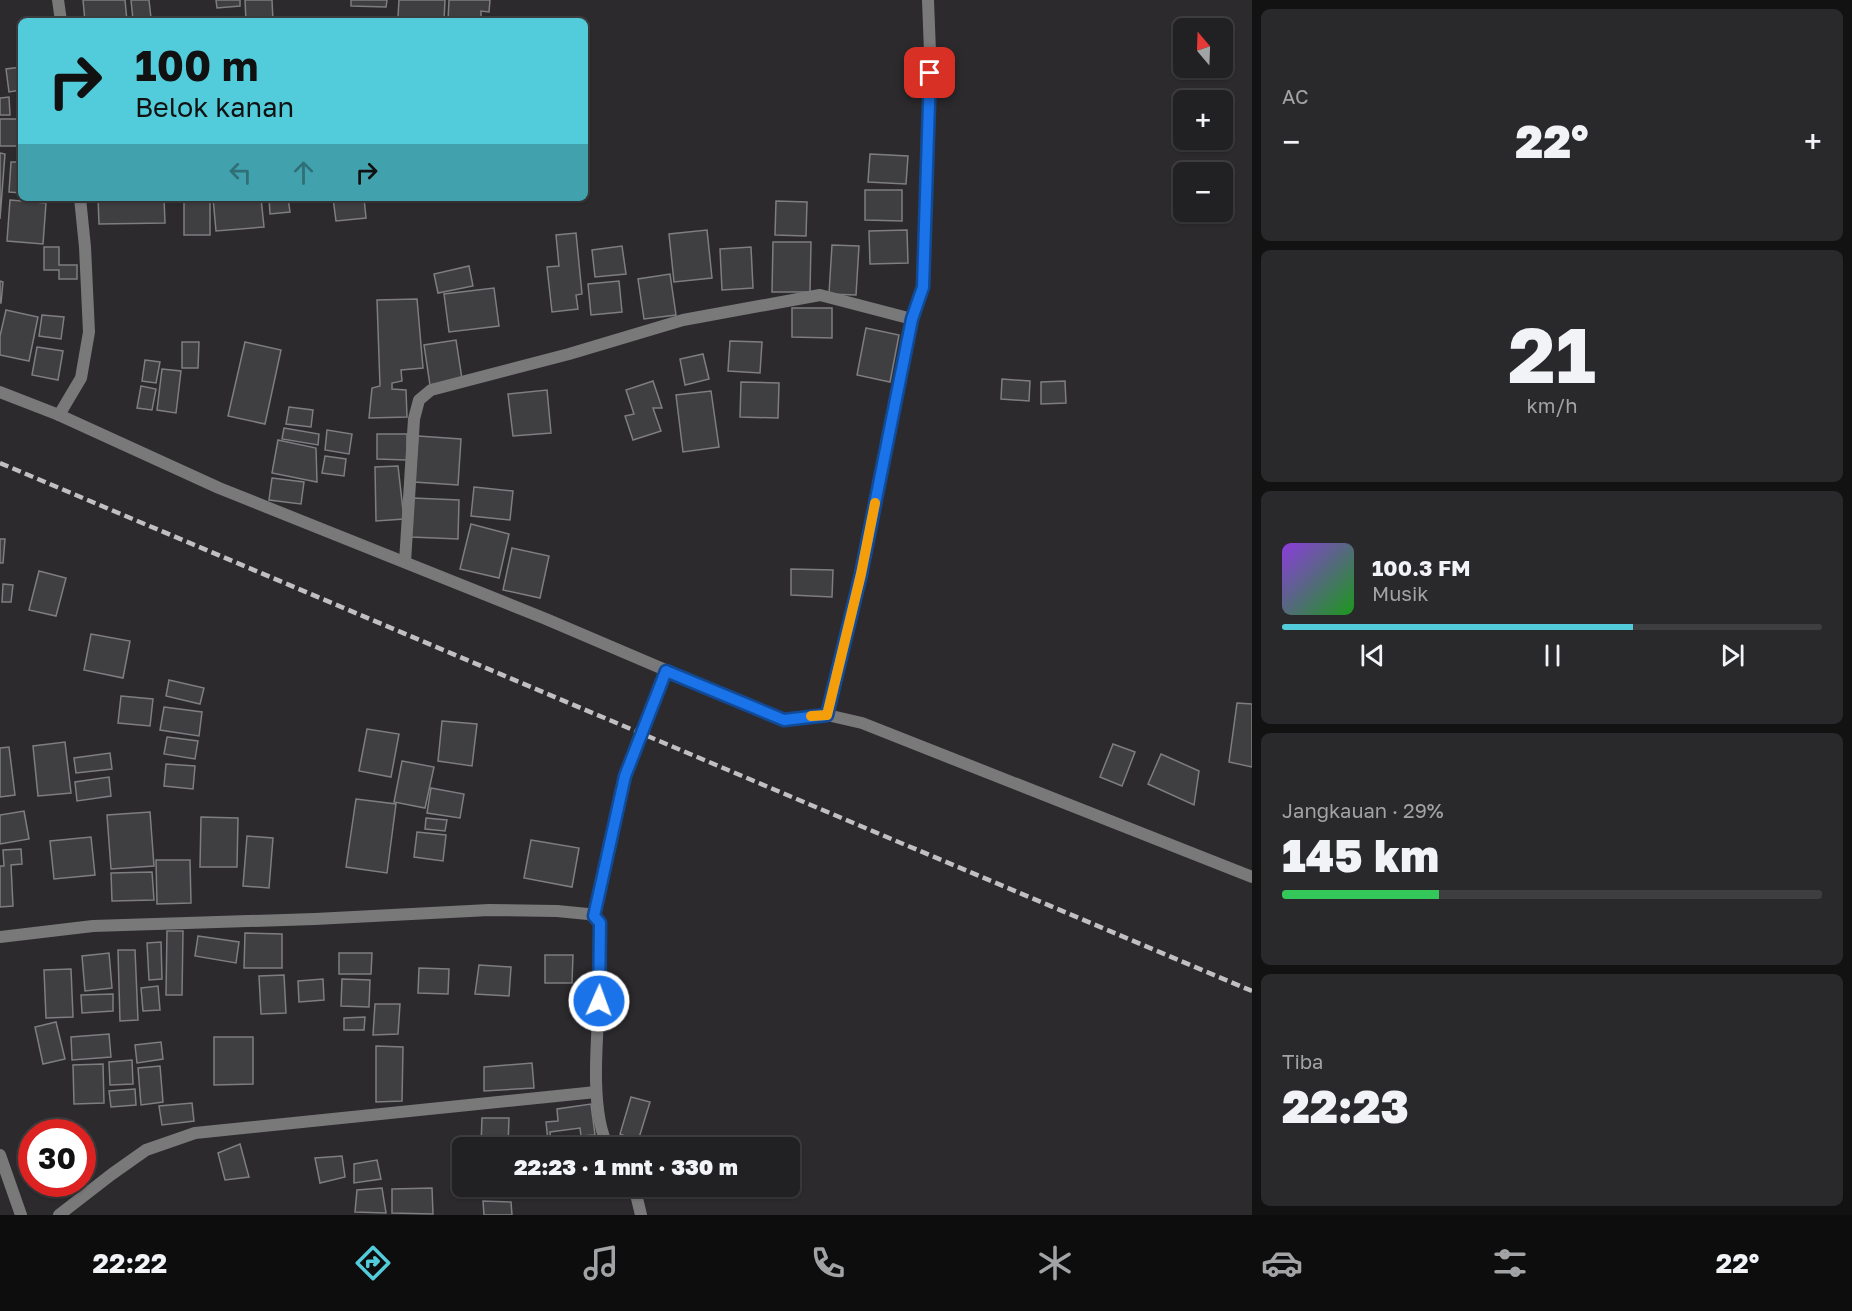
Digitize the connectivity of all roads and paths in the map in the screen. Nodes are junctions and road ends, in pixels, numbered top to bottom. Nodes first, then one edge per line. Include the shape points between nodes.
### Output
1 (58, 0) edge
2 (928, 0) edge
3 (61, 18) edge
4 (80, 201) edge
5 (912, 319) junction
6 (0, 392) edge
7 (59, 415) junction
8 (405, 562) junction
9 (666, 671) junction
10 (827, 715) junction
11 (1252, 877) edge
12 (594, 916) junction
13 (0, 937) edge
14 (596, 1092) junction
15 (605, 1137) edge
16 (0, 1155) edge
17 (637, 1197) edge
18 (21, 1215) edge
19 (59, 1215) edge
20 (641, 1215) edge

1 - 3 street
2 - 5 street via 923,287
4 - 7 street via 89,332 81,378
5 - 8 street via 820,295 683,320 431,390 419,400 414,419
5 - 10 street via 861,574
6 - 7 street
7 - 8 street via 219,488
8 - 9 street
9 - 10 street via 784,720
9 - 12 street via 625,776
10 - 11 street via 862,723
12 - 13 street via 489,910 93,926
12 - 14 street via 600,923 601,955
14 - 15 street
14 - 19 street via 195,1133 146,1150
16 - 18 street
17 - 20 street

